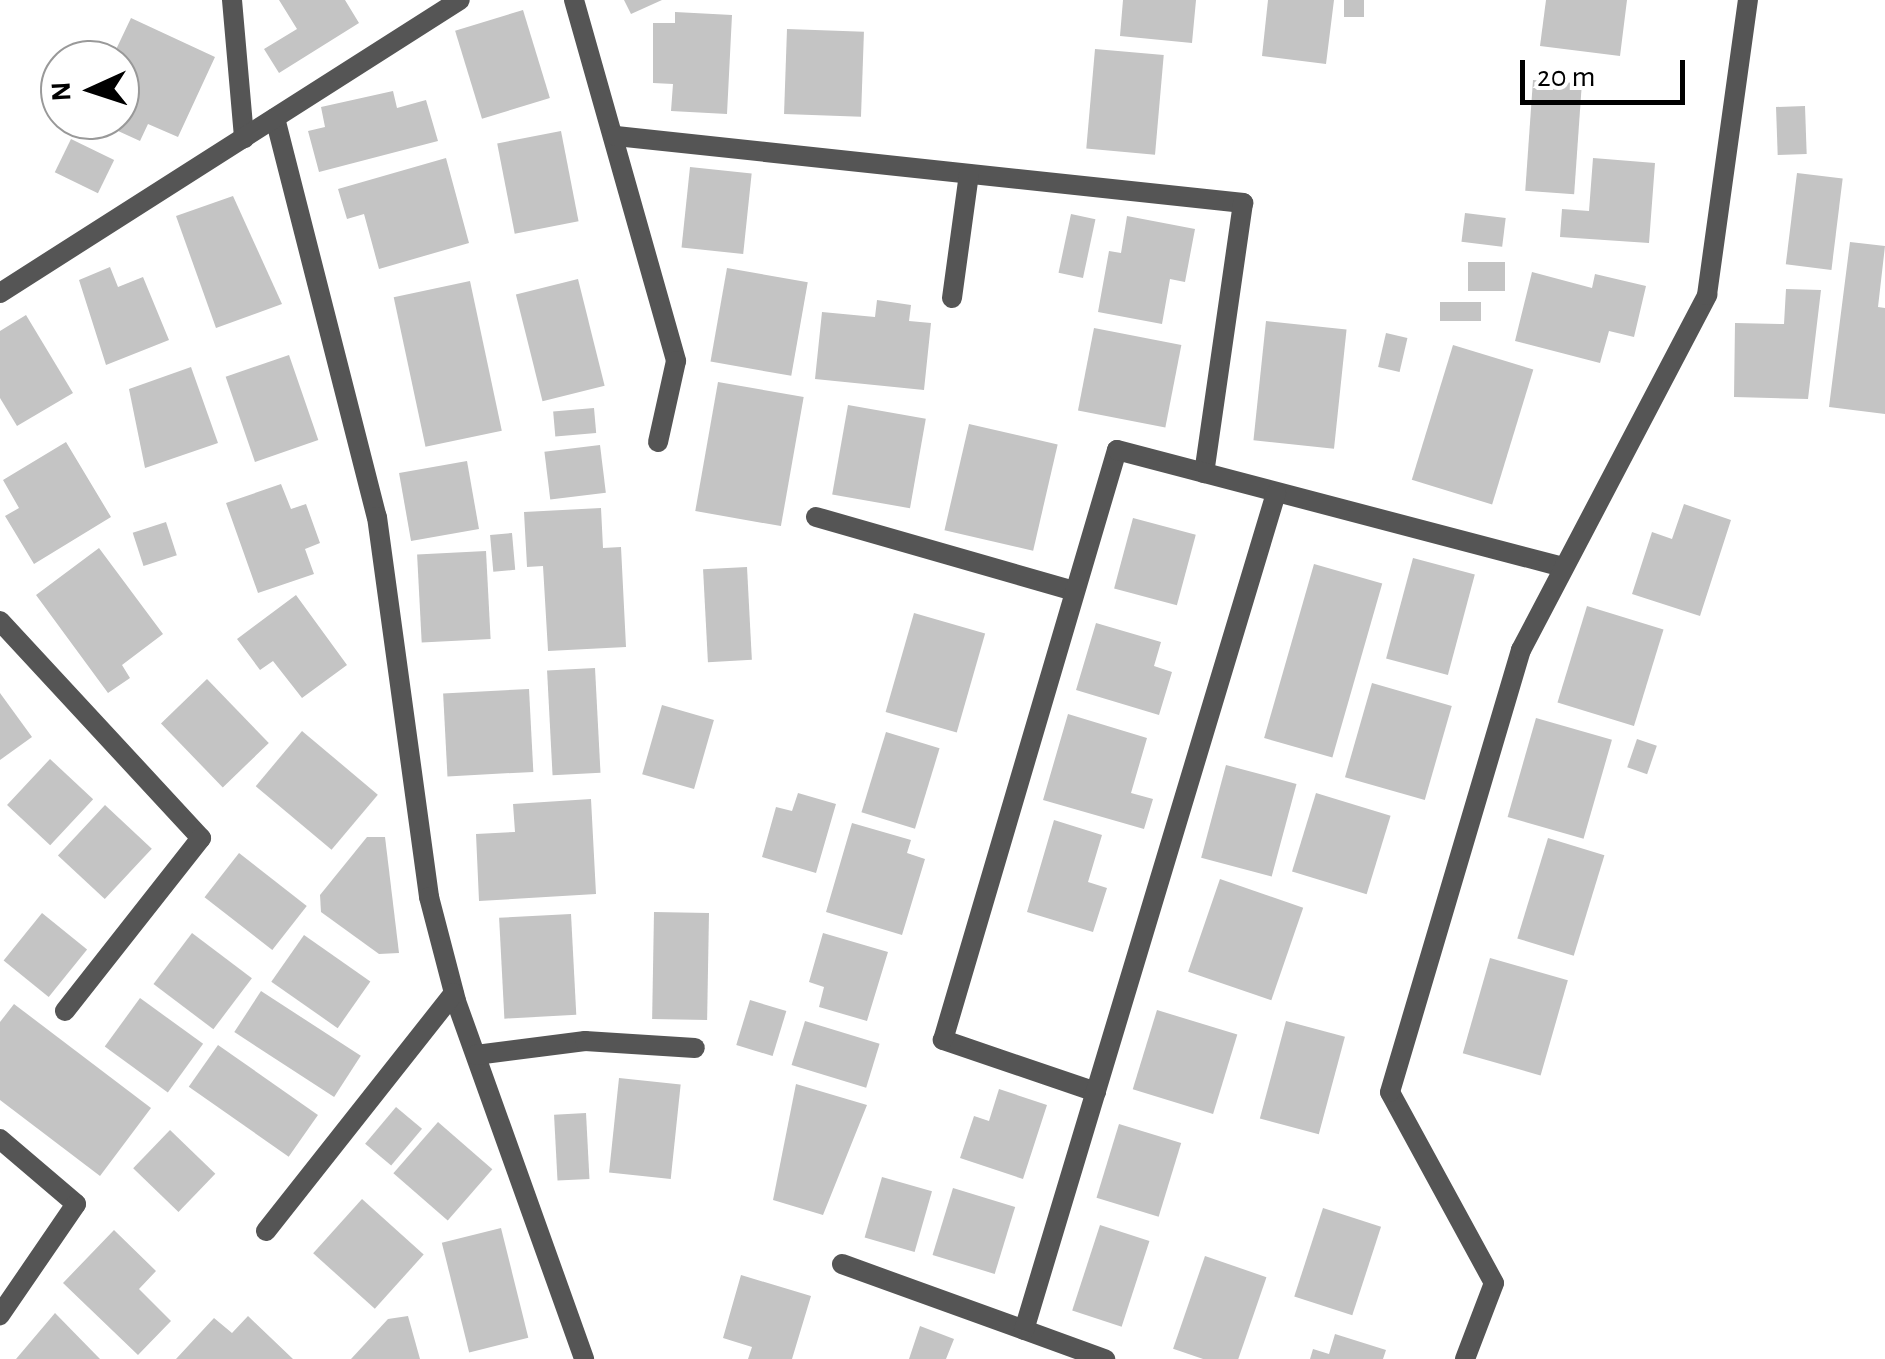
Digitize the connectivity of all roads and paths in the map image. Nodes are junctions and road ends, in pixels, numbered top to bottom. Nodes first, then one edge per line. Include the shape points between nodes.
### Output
1 (232, 0) edge
2 (460, 0) edge
3 (574, 0) edge
4 (1748, 0) edge
5 (275, 118) junction
6 (616, 136) junction
7 (244, 138) junction
8 (968, 174) junction
9 (0, 293) edge
10 (952, 298) dead end
11 (658, 442) dead end
12 (1204, 473) junction
13 (1276, 492) junction
14 (816, 517) dead end
15 (1564, 567) junction
16 (1074, 591) junction
17 (0, 621) edge
18 (454, 993) junction
19 (66, 1011) dead end
20 (695, 1048) dead end
21 (476, 1056) junction
22 (1096, 1092) junction
23 (0, 1139) edge
24 (266, 1231) dead end
25 (842, 1264) dead end
26 (0, 1315) edge
27 (1024, 1330) junction
28 (584, 1359) edge
29 (1104, 1359) edge
30 (1465, 1359) edge

1 - 7 street
2 - 5 street
3 - 6 street
4 - 15 street via 1707,295
5 - 7 street
5 - 18 street via 377,517 428,896
6 - 8 street
6 - 11 street via 676,361
7 - 9 street
8 - 10 street
8 - 12 street via 1243,203
12 - 13 street
12 - 16 street via 1117,450
13 - 15 street
13 - 22 street
14 - 16 street
15 - 30 street via 1521,650 1390,1092 1494,1283
16 - 22 street via 942,1040
17 - 19 street via 201,838
18 - 21 street
18 - 24 street
20 - 21 street via 586,1041
21 - 28 street
22 - 27 street
23 - 26 street via 76,1204
25 - 27 street
27 - 29 street

